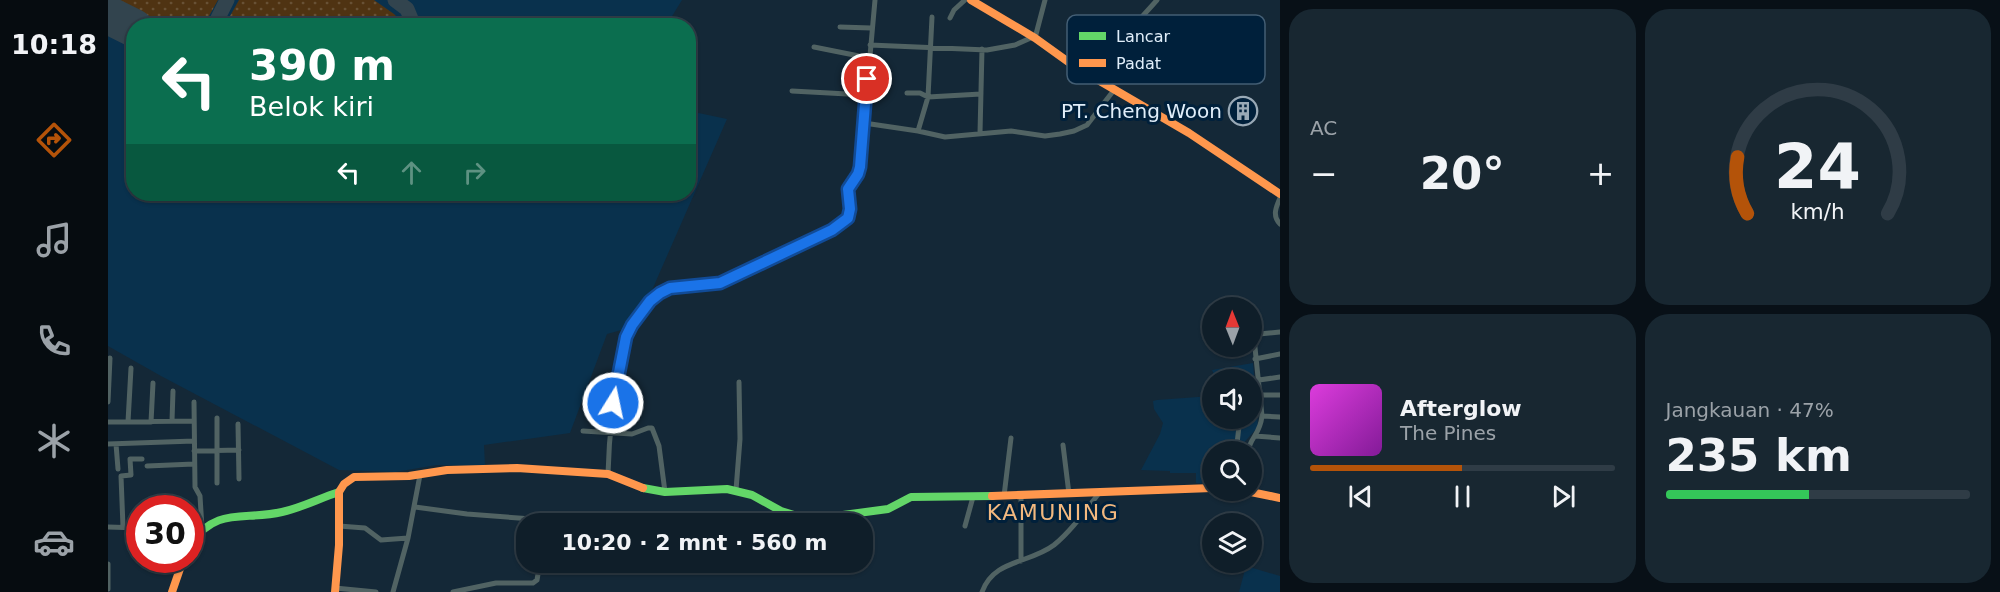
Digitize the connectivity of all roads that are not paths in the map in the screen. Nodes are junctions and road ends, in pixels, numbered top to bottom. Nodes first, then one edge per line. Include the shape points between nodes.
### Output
1 (875, 0) edge
2 (965, 0) edge
3 (971, 0) edge
4 (1046, 0) edge
5 (1157, 0) edge
6 (1143, 15) edge
7 (932, 17) dead end
8 (950, 18) dead end
9 (840, 27) dead end
10 (871, 28) junction
11 (1034, 37) junction
12 (870, 45) junction
13 (931, 46) junction
14 (814, 47) dead end
15 (982, 49) junction
16 (869, 58) junction
17 (1067, 61) edge
18 (1106, 84) edge
19 (1114, 90) junction
20 (792, 91) dead end
21 (907, 93) dead end
22 (981, 94) junction
23 (866, 95) junction
24 (928, 97) junction
25 (864, 123) junction
26 (918, 131) junction
27 (980, 133) junction
28 (1280, 196) edge
29 (1280, 224) edge
30 (1280, 332) edge
31 (1280, 354) edge
32 (110, 358) dead end
33 (1256, 358) junction
34 (131, 368) dead end
35 (1258, 369) edge
36 (1280, 377) edge
37 (1262, 380) edge
38 (739, 382) dead end
39 (153, 383) dead end
40 (172, 391) dead end
41 (1262, 395) edge
42 (1280, 395) edge
43 (108, 402) edge
44 (194, 402) dead end
45 (1262, 417) edge
46 (1280, 417) edge
47 (217, 418) dead end
48 (194, 421) junction
49 (108, 422) edge
50 (128, 422) junction
51 (151, 422) junction
52 (172, 422) junction
53 (238, 423) dead end
54 (1259, 429) edge
55 (583, 431) dead end
56 (609, 432) junction
57 (1255, 436) junction
58 (1011, 438) dead end
59 (1280, 438) edge
60 (194, 441) junction
61 (1251, 441) edge
62 (108, 444) edge
63 (116, 444) junction
64 (1063, 445) dead end
65 (217, 450) junction
66 (239, 450) junction
67 (194, 451) junction
68 (142, 459) dead end
69 (194, 464) junction
70 (147, 466) dead end
71 (118, 470) dead end
72 (608, 474) junction
73 (420, 475) junction
74 (239, 479) dead end
75 (217, 483) dead end
76 (1202, 488) edge
77 (736, 490) junction
78 (339, 492) junction
79 (665, 492) junction
80 (1100, 492) junction
81 (1069, 494) junction
82 (1262, 494) edge
83 (199, 495) edge
84 (1004, 496) junction
85 (1021, 496) junction
86 (973, 497) junction
87 (1280, 498) edge
88 (414, 507) junction
89 (788, 513) edge
90 (870, 513) edge
91 (516, 518) edge
92 (339, 526) junction
93 (965, 526) dead end
94 (108, 527) edge
95 (123, 527) junction
96 (126, 527) edge
97 (204, 528) edge
98 (408, 538) junction
99 (1021, 561) junction
100 (108, 564) edge
101 (179, 573) edge
102 (538, 573) edge
103 (108, 589) edge
104 (335, 590) edge
105 (172, 592) edge
106 (376, 592) edge
107 (393, 592) edge
108 (453, 592) edge
109 (982, 592) edge

1 - 10 street
2 - 8 street
3 - 11 street
4 - 11 street
5 - 6 street
7 - 13 street
9 - 10 street
10 - 12 street
11 - 15 street via 1015,45
11 - 17 street
12 - 13 street
12 - 16 street
13 - 15 street
13 - 24 street
14 - 16 street
15 - 22 street
16 - 23 street
18 - 19 street
19 - 27 street via 1093,119 1074,131 1045,136 1011,131
19 - 28 street via 1180,127
20 - 23 street
21 - 24 street
22 - 24 street
22 - 27 street
23 - 25 street
24 - 26 street
25 - 26 street
25 - 56 street via 860,167 848,189 850,214 845,222 720,283 670,288 650,301 626,337
26 - 27 street via 945,137
28 - 29 street via 1275,212
30 - 33 street via 1255,337
31 - 33 street
32 - 43 street
33 - 35 street
34 - 50 street
36 - 37 street
38 - 77 street
39 - 51 street
40 - 52 street
41 - 42 street
44 - 48 street
45 - 46 street
47 - 65 street
48 - 52 street
48 - 60 street
49 - 50 street
50 - 51 street
51 - 52 street
53 - 66 street
54 - 57 street
55 - 56 street
56 - 72 street
56 - 79 street via 632,435 652,428 659,446
57 - 59 street
57 - 61 street
58 - 84 street
60 - 63 street
60 - 67 street
62 - 63 street
63 - 71 street
64 - 81 street
65 - 66 street
65 - 67 street
65 - 75 street
66 - 74 street
67 - 69 street
68 - 95 street via 130,459 131,475 122,476
69 - 70 street
69 - 83 street
72 - 73 street via 517,468 447,470
72 - 79 street
73 - 78 street via 354,477
73 - 88 street
76 - 80 street
77 - 79 street
77 - 89 street
78 - 92 street
78 - 97 street via 280,512 223,518
80 - 81 street
80 - 99 street via 1052,546
81 - 85 street
82 - 87 street
84 - 85 street
84 - 86 street
85 - 99 street
86 - 90 street via 911,497
86 - 93 street
88 - 91 street
88 - 98 street
92 - 98 street via 365,528 381,540
92 - 104 street
94 - 95 street
95 - 96 street
98 - 107 street
99 - 109 street via 991,575
100 - 103 street
101 - 105 street
102 - 108 street via 533,583 496,583
104 - 106 street

